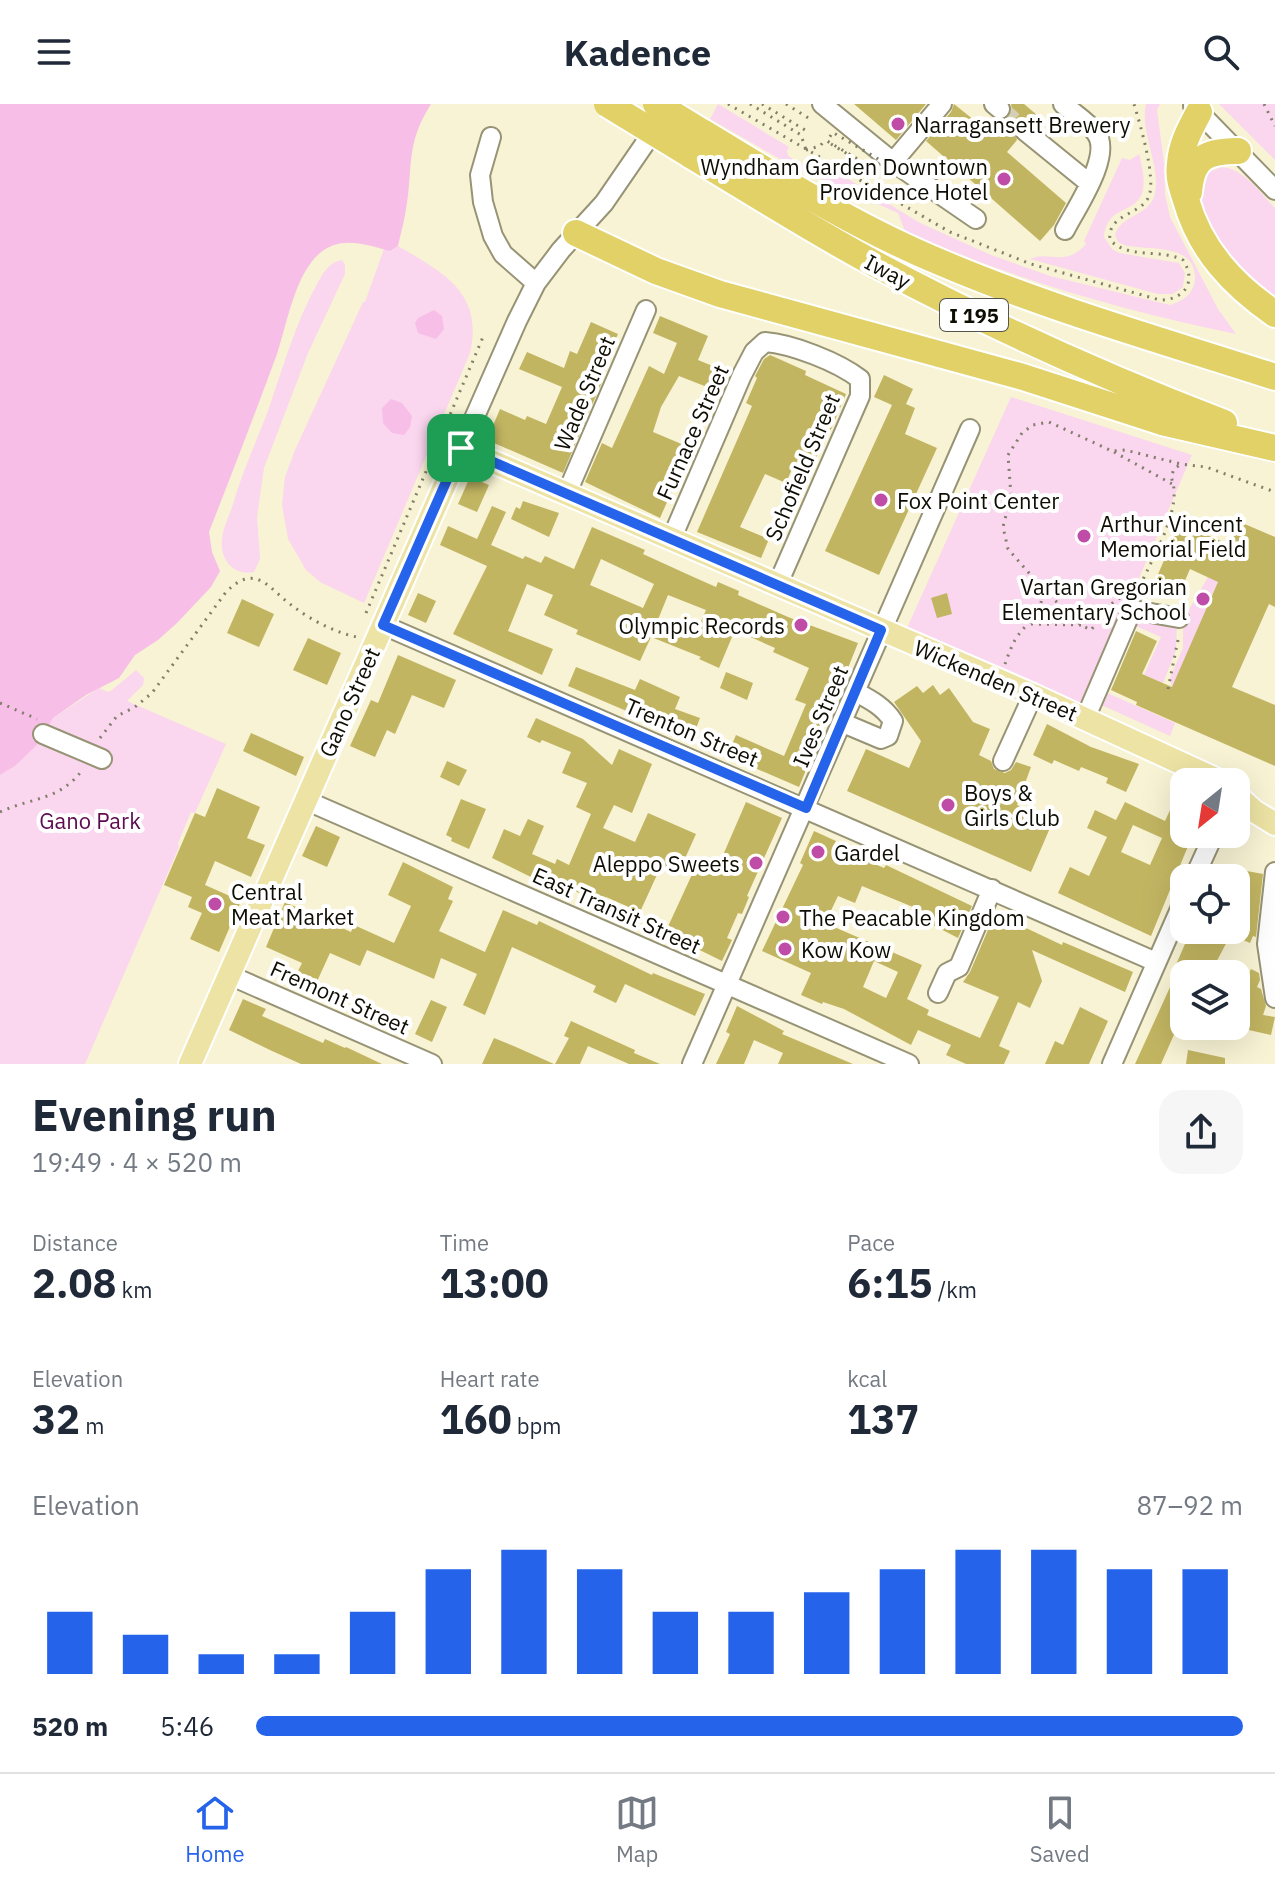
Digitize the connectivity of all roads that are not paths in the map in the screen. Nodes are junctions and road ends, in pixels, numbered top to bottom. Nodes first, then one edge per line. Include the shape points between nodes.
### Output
1 (607, 104) edge
2 (656, 104) edge
3 (672, 104) edge
4 (822, 104) edge
5 (942, 104) edge
6 (1063, 104) edge
7 (1195, 108) edge
8 (1025, 131) tunnel mouth
9 (491, 137) dead end
10 (696, 143) junction
11 (1238, 151) junction
12 (893, 162) junction
13 (1089, 183) junction
14 (1275, 190) edge
15 (1188, 207) junction
16 (976, 219) dead end
17 (1065, 230) dead end
18 (576, 233) junction
19 (536, 283) junction
20 (646, 310) dead end
21 (1275, 314) edge
22 (759, 346) joint
23 (1275, 376) edge
24 (970, 429) dead end
25 (1275, 442) edge
26 (461, 448) junction
27 (1275, 448) edge
28 (566, 495) junction
29 (671, 540) junction
30 (777, 586) junction
31 (1179, 618) road end
32 (383, 625) junction
33 (881, 630) junction
34 (856, 692) junction
35 (1033, 695) junction
36 (1085, 719) junction
37 (843, 723) junction
38 (41, 727) road end
39 (95, 755) road end
40 (1003, 761) dead end
41 (1192, 768) edge
42 (305, 800) junction
43 (1250, 807) edge
44 (806, 808) junction
45 (1275, 824) edge
46 (1275, 872) edge
47 (992, 889) junction
48 (1170, 931) edge
49 (1156, 962) junction
50 (229, 975) junction
51 (727, 984) junction
52 (938, 993) dead end
53 (1275, 998) edge
54 (190, 1064) edge
55 (432, 1064) edge
56 (692, 1064) edge
57 (909, 1064) edge
58 (1112, 1064) edge

1 - 10 highway, Iway / I 195, bridge
2 - 10 highway, Iway / I 195, bridge
3 - 18 street, Gano Street via 604,203
4 - 12 street
5 - 12 street
6 - 13 street via 1097,134 1101,145 1100,163
7 - 11 street
7 - 15 highway via 1179,165
8 - 13 street
9 - 19 street via 480,175 493,236 503,254
10 - 23 highway, Iway / I 195 via 941,263
10 - 25 highway, Iway / I 195 via 862,257 1102,374
11 - 14 street
11 - 15 highway via 1208,154 1196,164
12 - 16 street
13 - 17 street
15 - 21 highway via 1200,238 1222,269
18 - 19 street, Gano Street
18 - 27 highway via 720,294 1023,377 1162,422
19 - 26 street, Gano Street
20 - 28 street, Wade Street
22 - 29 street, Furnace Street
22 - 30 street, Schofield Street via 776,343 836,365 860,379 861,386
24 - 33 street, Ives Street
26 - 28 main road, Wickenden Street
26 - 32 main road, Gano Street
28 - 29 main road, Wickenden Street
29 - 30 main road, Wickenden Street
30 - 33 main road, Wickenden Street
31 - 36 street via 1131,612
32 - 42 main road, Gano Street
32 - 44 street, Trenton Street
33 - 34 street, Ives Street
33 - 35 main road, Wickenden Street
34 - 37 street, Ives Street
34 - 37 street via 888,713 892,729 881,739
35 - 36 main road, Wickenden Street
35 - 40 street
36 - 41 main road, Wickenden Street
37 - 44 street, Ives Street
38 - 39 street
42 - 50 main road, Gano Street
42 - 51 street, East Transit Street
43 - 45 main road
44 - 47 street, Trenton Street
44 - 51 street, Ives Street
46 - 53 street via 1267,944
47 - 49 street, Trenton Street
47 - 52 street via 959,967 947,973
48 - 49 street
49 - 58 street
50 - 54 main road, Gano Street
50 - 55 street, Fremont Street
51 - 56 street, Ives Street
51 - 57 street, East Transit Street

